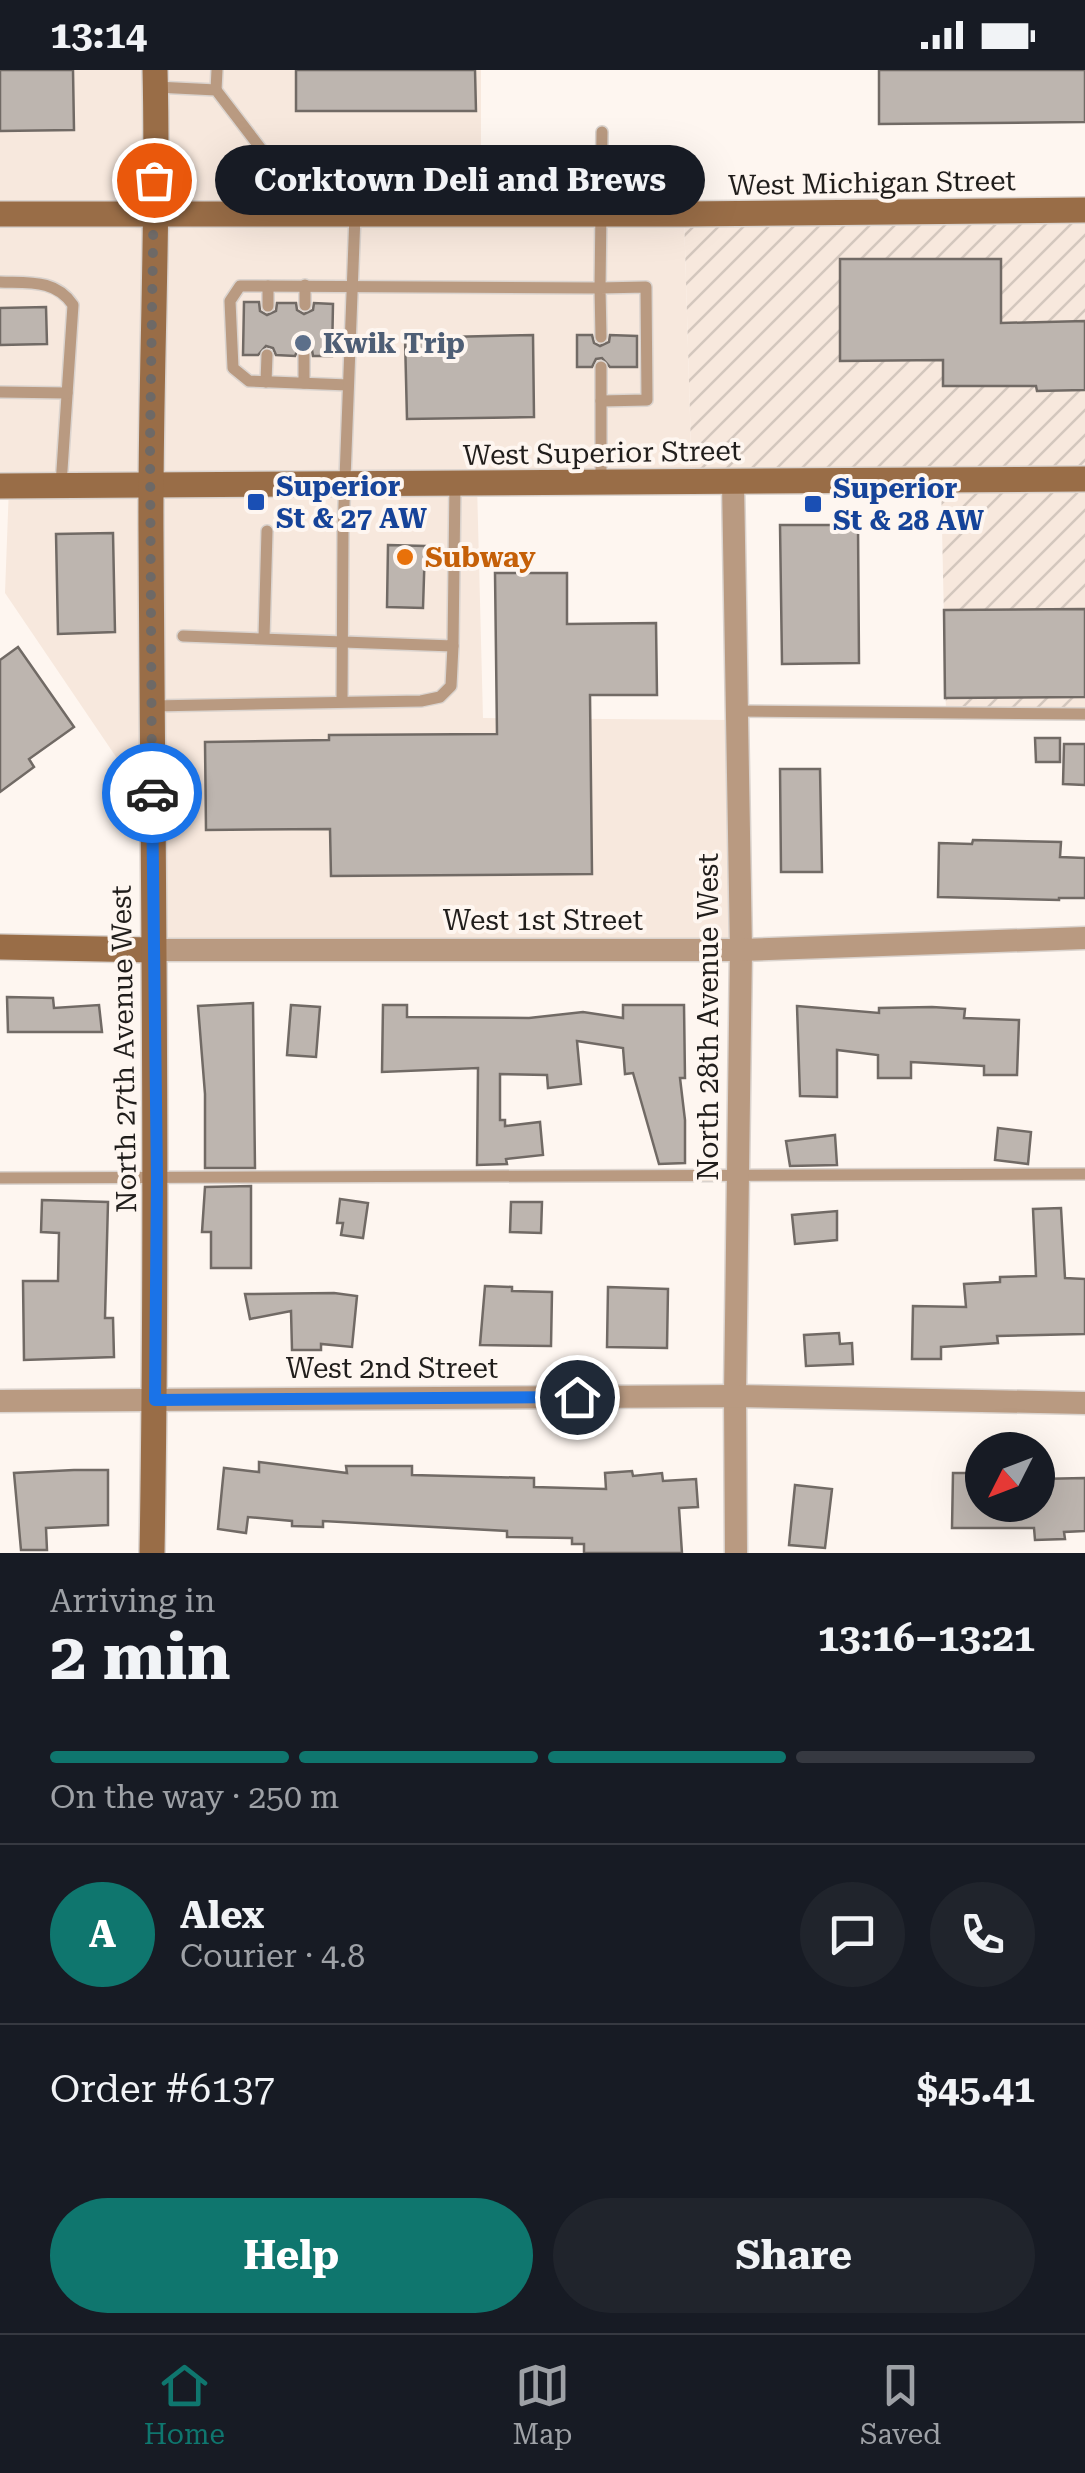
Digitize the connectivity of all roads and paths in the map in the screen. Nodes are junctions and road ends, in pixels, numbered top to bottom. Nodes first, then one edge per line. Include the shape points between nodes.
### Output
1 (217, 70) edge
2 (155, 79) edge
3 (216, 90) junction
4 (602, 132) dead end
5 (383, 152) junction
6 (467, 156) dead end
7 (268, 158) junction
8 (1085, 210) edge
9 (154, 213) junction
10 (275, 213) junction
11 (368, 213) junction
12 (0, 214) edge
13 (604, 214) junction
14 (0, 282) edge
15 (268, 286) junction
16 (305, 286) junction
17 (352, 286) junction
18 (600, 288) junction
19 (304, 305) dead end
20 (268, 306) dead end
21 (600, 337) dead end
22 (304, 354) dead end
23 (267, 355) dead end
24 (600, 367) dead end
25 (266, 382) junction
26 (304, 383) junction
27 (348, 384) junction
28 (0, 392) edge
29 (67, 392) junction
30 (601, 401) junction
31 (1085, 479) edge
32 (601, 482) junction
33 (733, 482) junction
34 (151, 483) junction
35 (346, 484) junction
36 (455, 484) junction
37 (61, 485) junction
38 (0, 486) edge
39 (266, 531) dead end
40 (183, 636) dead end
41 (264, 638) junction
42 (344, 640) junction
43 (453, 646) junction
44 (342, 701) junction
45 (153, 706) junction
46 (735, 711) junction
47 (1085, 714) edge
48 (1085, 938) edge
49 (0, 947) edge
50 (152, 950) junction
51 (741, 950) junction
52 (1085, 1174) edge
53 (738, 1177) junction
54 (0, 1178) edge
55 (157, 1178) junction
56 (735, 1396) junction
57 (155, 1400) junction
58 (0, 1401) edge
59 (1085, 1403) edge
60 (152, 1553) edge
61 (736, 1553) edge

1 - 3 lane
2 - 3 lane
2 - 9 street, North 27th Avenue West
3 - 7 lane
4 - 13 lane
5 - 6 lane
5 - 7 lane
5 - 11 lane
7 - 10 lane
8 - 13 street, West Michigan Street
9 - 10 street, West Michigan Street
9 - 12 street, West Michigan Street
9 - 34 street, North 27th Avenue West
10 - 11 street, West Michigan Street
11 - 13 street, West Michigan Street
11 - 17 lane
13 - 18 lane
14 - 29 lane via 54,287 73,306
15 - 16 lane
15 - 20 lane
15 - 25 lane via 240,286 230,301 233,368 249,381
16 - 17 lane
16 - 19 lane
17 - 18 lane
17 - 27 lane
18 - 21 lane
18 - 30 lane via 646,287 647,400
22 - 26 lane
23 - 25 lane
24 - 30 lane
25 - 26 lane
26 - 27 lane
27 - 35 lane
28 - 29 lane
29 - 37 lane
30 - 32 lane
31 - 33 street, West Superior Street
32 - 33 street, West Superior Street
32 - 36 street, West Superior Street
33 - 46 street, North 28th Avenue West
34 - 35 street, West Superior Street
34 - 37 street, West Superior Street
34 - 45 street, North 27th Avenue West
35 - 36 street, West Superior Street
35 - 42 lane
36 - 43 lane
37 - 38 street, West Superior Street
39 - 41 lane
40 - 41 lane
41 - 42 lane
42 - 43 lane
42 - 44 lane
43 - 44 lane via 451,686 440,696
44 - 45 lane
45 - 50 street, North 27th Avenue West
46 - 47 lane
46 - 51 street, North 28th Avenue West
48 - 51 street, West 1st Street
49 - 50 street, West 1st Street
50 - 51 street, West 1st Street
50 - 55 street, North 27th Avenue West
51 - 53 street, North 28th Avenue West
52 - 53 lane
53 - 55 lane
53 - 56 street, North 28th Avenue West
54 - 55 lane
55 - 57 street, North 27th Avenue West
56 - 57 street, West 2nd Street
56 - 59 street, West 2nd Street
56 - 61 street, North 28th Avenue West
57 - 58 street, West 2nd Street
57 - 60 street, North 27th Avenue West

